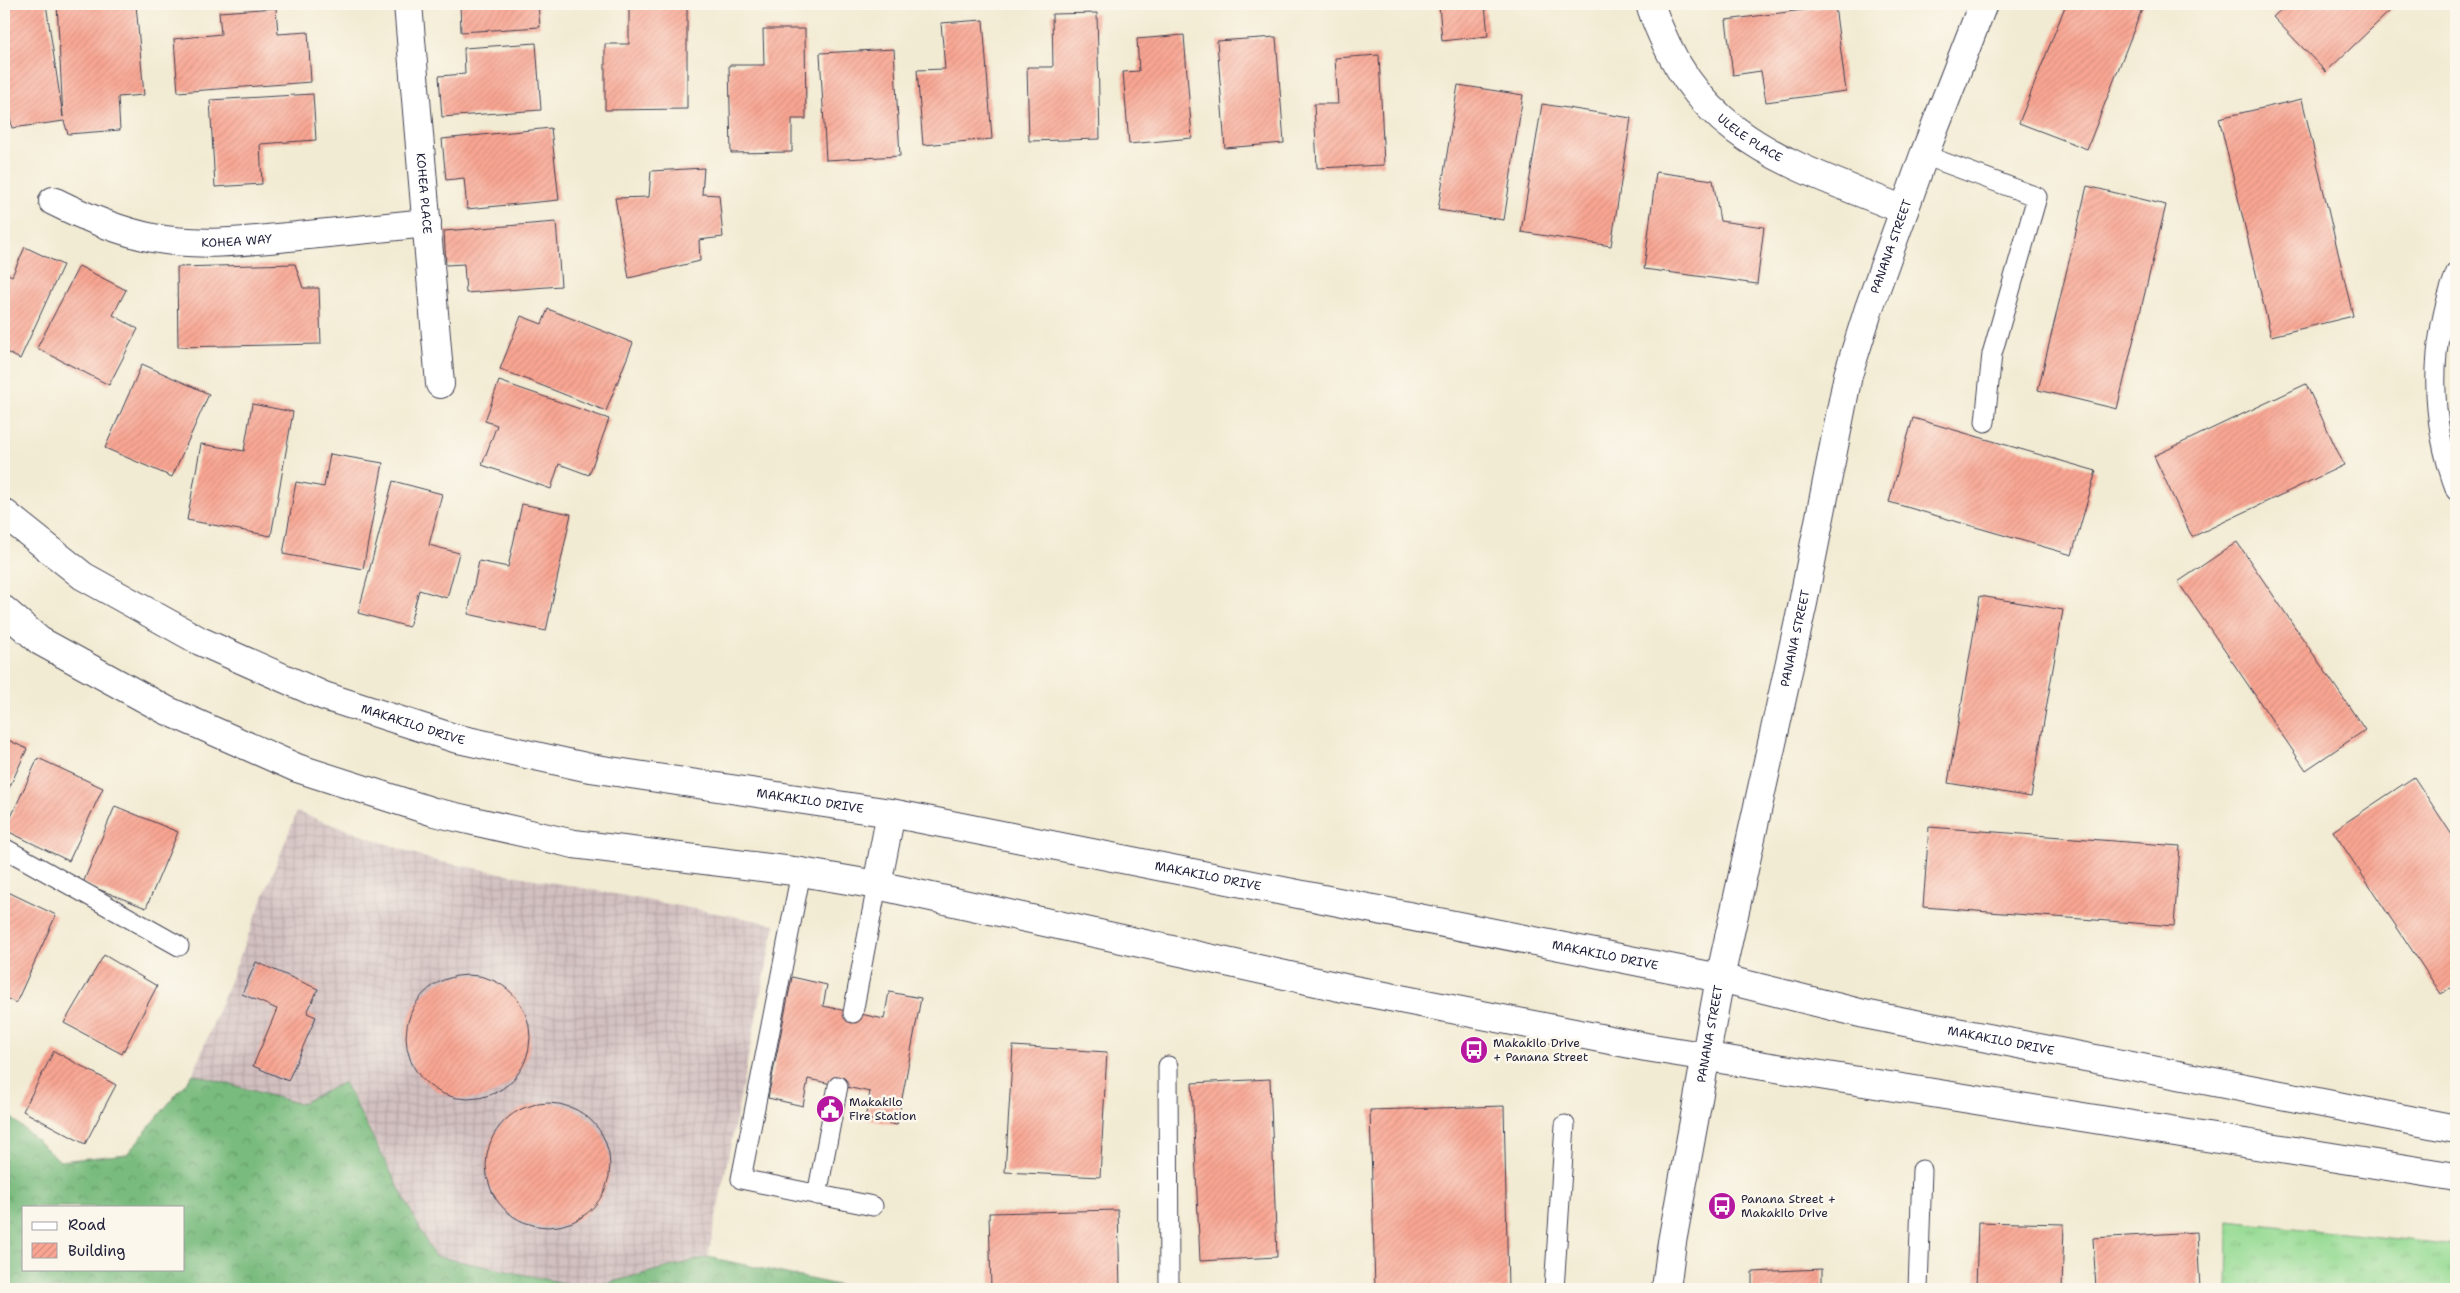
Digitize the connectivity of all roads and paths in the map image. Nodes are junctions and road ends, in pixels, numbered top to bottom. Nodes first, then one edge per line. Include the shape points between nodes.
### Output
1 (408, 4) edge
2 (1650, 4) edge
3 (1983, 4) edge
4 (1924, 155) junction
5 (54, 200) dead end
6 (1904, 210) junction
7 (427, 223) junction
8 (2456, 272) edge
9 (440, 384) dead end
10 (1985, 422) dead end
11 (2456, 491) edge
12 (4, 513) edge
13 (4, 610) edge
14 (891, 813) junction
15 (4, 848) edge
16 (802, 872) junction
17 (876, 885) junction
18 (179, 946) dead end
19 (1720, 978) junction
20 (853, 1012) dead end
21 (1706, 1057) junction
22 (1168, 1066) dead end
23 (838, 1086) dead end
24 (1564, 1125) dead end
25 (2456, 1129) edge
26 (1922, 1170) dead end
27 (2456, 1177) edge
28 (817, 1196) junction
29 (873, 1206) dead end
30 (1169, 1289) edge
31 (1554, 1289) edge
32 (1666, 1289) edge
33 (1918, 1289) edge

1 - 7 main road, KOHEA PLACE
2 - 6 main road, ULELE PLACE via 1658,29 1682,73 1706,104 1728,125 1778,158
3 - 4 main road, PANANA STREET
4 - 6 main road, PANANA STREET
4 - 10 lane via 2037,197 1992,354
5 - 7 main road, KOHEA WAY via 118,229 152,238 187,242 249,241
6 - 19 main road, PANANA STREET via 1848,375
7 - 9 main road, KOHEA PLACE
8 - 11 lane via 2440,328 2435,364 2435,401 2440,437
12 - 14 main road, MAKAKILO DRIVE via 83,576 200,641 324,696 454,738 590,768
13 - 16 main road via 40,641 166,710 306,771 434,812 574,844
14 - 17 main road
14 - 19 main road, MAKAKILO DRIVE
15 - 18 lane
16 - 17 main road
16 - 28 lane via 741,1179
17 - 20 lane
17 - 21 main road via 1344,988
19 - 21 main road, PANANA STREET
19 - 25 main road, MAKAKILO DRIVE via 1864,1014
21 - 27 main road
21 - 32 main road, PANANA STREET
22 - 30 lane
23 - 28 lane
24 - 31 lane
26 - 33 lane
28 - 29 lane

